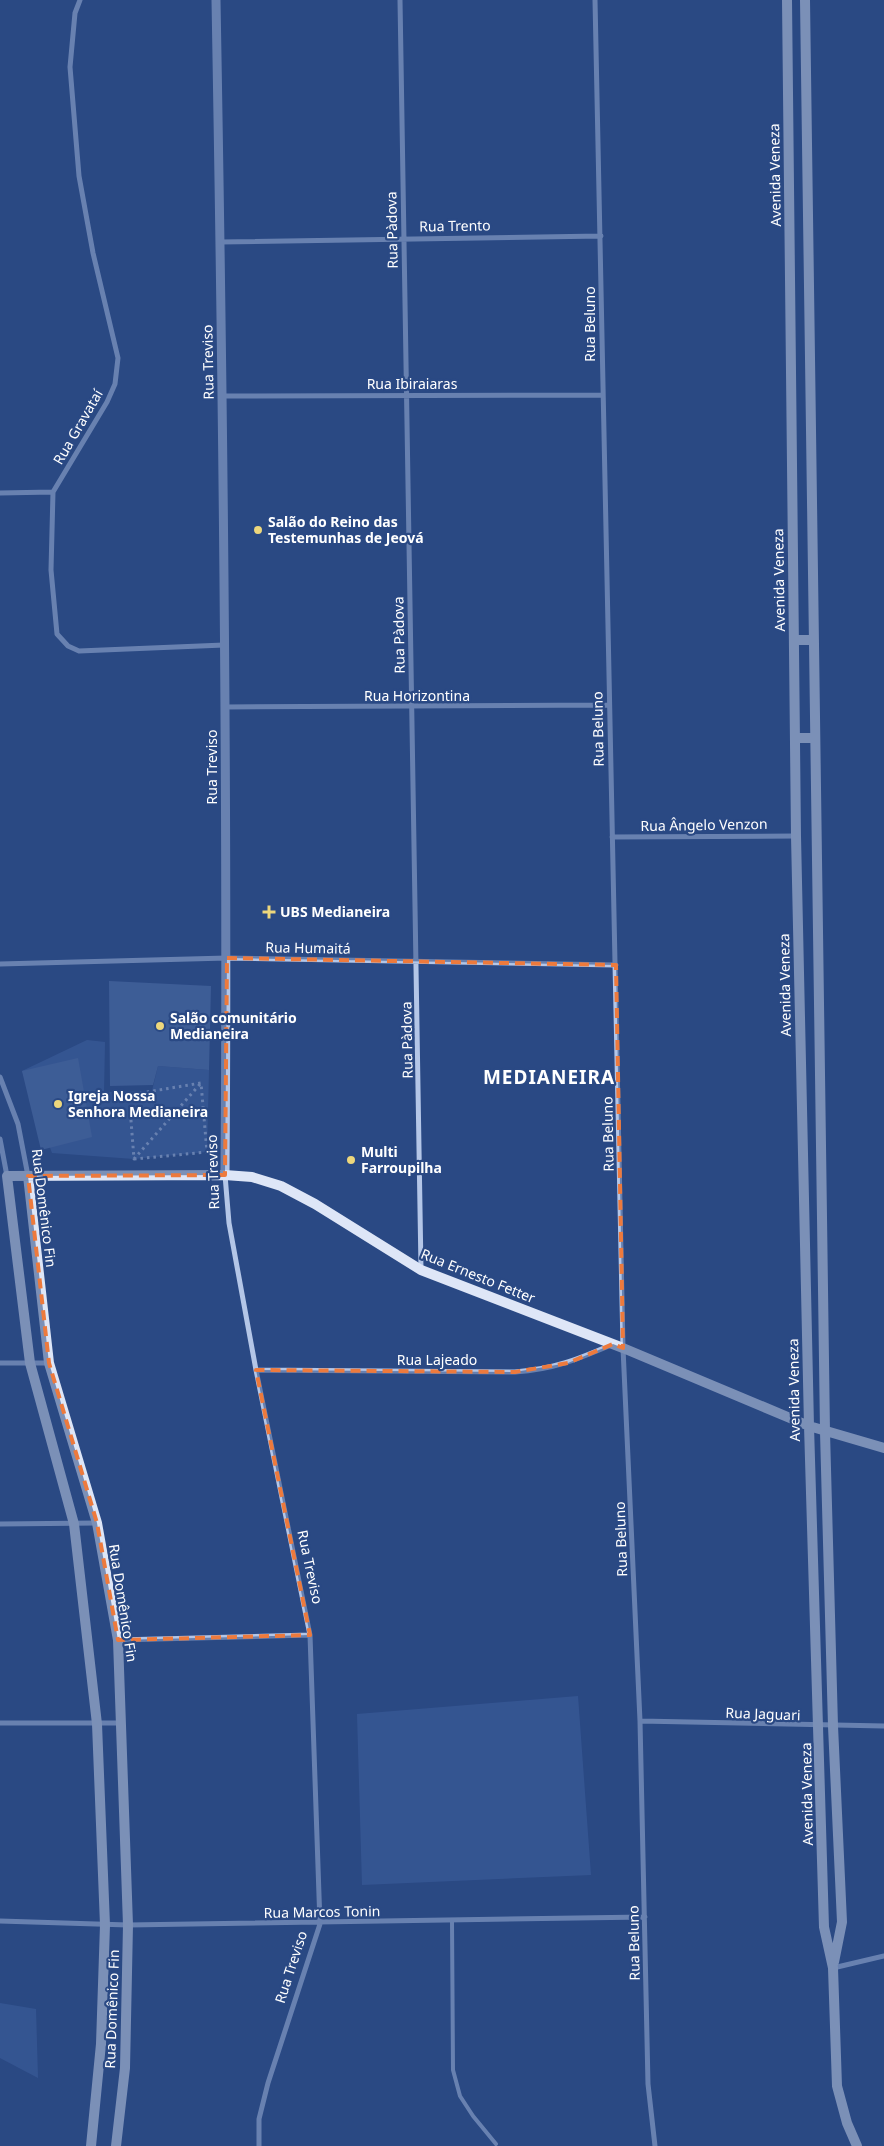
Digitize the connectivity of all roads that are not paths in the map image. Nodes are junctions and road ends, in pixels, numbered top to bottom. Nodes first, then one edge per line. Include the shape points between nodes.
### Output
1 (80, 0) edge
2 (216, 0) edge
3 (400, 0) edge
4 (595, 0) edge
5 (787, 0) edge
6 (805, 0) edge
7 (789, 150) junction
8 (807, 150) junction
9 (601, 236) junction
10 (403, 238) junction
11 (220, 242) junction
12 (809, 318) junction
13 (790, 320) junction
14 (602, 395) junction
15 (223, 396) junction
16 (405, 396) junction
17 (792, 480) junction
18 (811, 480) junction
19 (53, 492) junction
20 (0, 493) edge
21 (794, 640) junction
22 (814, 640) junction
23 (224, 645) junction
24 (609, 705) junction
25 (225, 707) junction
26 (412, 708) junction
27 (795, 738) junction
28 (815, 738) junction
29 (796, 836) junction
30 (612, 837) junction
31 (227, 958) junction
32 (417, 960) junction
33 (0, 964) edge
34 (616, 965) junction
35 (0, 1077) edge
36 (0, 1139) edge
37 (225, 1174) junction
38 (4, 1176) edge
39 (28, 1176) junction
40 (421, 1270) junction
41 (618, 1346) junction
42 (0, 1363) edge
43 (49, 1363) junction
44 (30, 1364) junction
45 (256, 1370) junction
46 (809, 1426) junction
47 (824, 1432) junction
48 (884, 1448) edge
49 (97, 1523) junction
50 (0, 1524) edge
51 (74, 1524) junction
52 (310, 1635) junction
53 (118, 1640) junction
54 (640, 1721) junction
55 (122, 1722) junction
56 (0, 1723) edge
57 (97, 1724) junction
58 (833, 1726) junction
59 (884, 1726) edge
60 (820, 1727) junction
61 (645, 1917) junction
62 (0, 1921) edge
63 (452, 1921) junction
64 (320, 1924) junction
65 (105, 1925) junction
66 (128, 1925) junction
67 (884, 1956) edge
68 (833, 1968) junction
69 (496, 2144) dead end
70 (91, 2146) edge
71 (116, 2146) edge
72 (259, 2146) edge
73 (656, 2146) edge
74 (857, 2146) edge

1 - 19 street, Rua Gravataí via 75,13 70,67 79,176 118,358 115,384 107,402
2 - 11 street, Rua Treviso
3 - 10 street, Rua Pàdova
4 - 9 street, Rua Beluno
5 - 7 main road, Avenida Veneza
6 - 8 main road, Avenida Veneza
7 - 8 main road
7 - 13 main road, Avenida Veneza
8 - 12 main road, Avenida Veneza
9 - 10 street, Rua Trento
9 - 14 street, Rua Beluno
10 - 11 street, Rua Trento
10 - 16 street, Rua Pàdova
11 - 15 street, Rua Treviso
12 - 13 main road
12 - 18 main road, Avenida Veneza
13 - 17 main road, Avenida Veneza
14 - 16 street, Rua Ibiraiaras
14 - 24 street, Rua Beluno
15 - 16 street, Rua Ibiraiaras
15 - 23 street, Rua Treviso
16 - 26 street, Rua Pàdova
17 - 18 main road
17 - 21 main road, Avenida Veneza
18 - 22 main road, Avenida Veneza
19 - 20 street
19 - 23 street, Rua Gravataí via 51,570 57,634 68,646 79,651
21 - 22 main road
21 - 27 main road, Avenida Veneza
22 - 28 main road, Avenida Veneza
23 - 25 street, Rua Treviso
24 - 26 street, Rua Horizontina
24 - 30 street, Rua Beluno
25 - 26 street, Rua Horizontina
25 - 31 street, Rua Treviso
26 - 32 street, Rua Pàdova
27 - 28 main road
27 - 29 main road, Avenida Veneza
28 - 47 main road, Avenida Veneza
29 - 30 street, Rua Ângelo Venzon
29 - 46 main road, Avenida Veneza
30 - 34 street, Rua Beluno
31 - 32 street, Rua Humaitá
31 - 33 street, Rua Humaitá
31 - 37 street, Rua Treviso
32 - 34 street, Rua Humaitá
32 - 40 street, Rua Pàdova
34 - 41 street, Rua Beluno
35 - 39 street, Rua Domênico Fin via 18,1124
36 - 38 street, Rua Domênico Fin
37 - 39 main road, Rua Ernesto Fetter
37 - 40 main road, Rua Ernesto Fetter via 252,1177 281,1186
37 - 45 street, Rua Treviso via 229,1223
38 - 39 main road, Rua Ernesto Fetter
38 - 44 main road, Rua Domênico Fin
39 - 43 main road, Rua Domênico Fin
40 - 41 main road, Rua Ernesto Fetter
41 - 45 street, Rua Lajeado via 535,1370
41 - 46 main road, Rua Ernesto Fetter
41 - 54 street, Rua Beluno
42 - 44 street
43 - 44 street
43 - 49 main road, Rua Domênico Fin
44 - 51 main road, Rua Domênico Fin
45 - 52 street, Rua Treviso
46 - 47 main road, Rua Ernesto Fetter
46 - 60 main road, Avenida Veneza
47 - 48 main road, Rua Ernesto Fetter
47 - 58 main road, Avenida Veneza
49 - 51 street
49 - 53 main road, Rua Domênico Fin
50 - 51 street
51 - 57 main road, Rua Domênico Fin
52 - 53 street
52 - 64 street, Rua Treviso
53 - 55 main road, Rua Domênico Fin
54 - 60 street, Rua Jaguari
54 - 61 street, Rua Beluno
55 - 57 street
55 - 66 main road, Rua Domênico Fin
56 - 57 street
57 - 65 main road, Rua Domênico Fin
58 - 59 street, Rua Jaguari
58 - 60 street, Rua Jaguari
58 - 68 main road, Avenida Veneza via 842,1922
60 - 68 main road, Avenida Veneza via 824,1927
61 - 63 street, Rua Marcos Tonin
61 - 73 street, Rua Beluno via 648,2084
62 - 65 street, Rua Marcos Tonin
63 - 64 street, Rua Marcos Tonin
63 - 69 lane via 453,2070 460,2096
64 - 66 street, Rua Marcos Tonin
64 - 72 street, Rua Treviso via 268,2084 260,2119
65 - 66 street, Rua Marcos Tonin
65 - 70 main road, Rua Domênico Fin via 101,2044
66 - 71 main road, Rua Domênico Fin via 125,2068
67 - 68 street
68 - 74 main road, Avenida Veneza via 837,2086 846,2123

